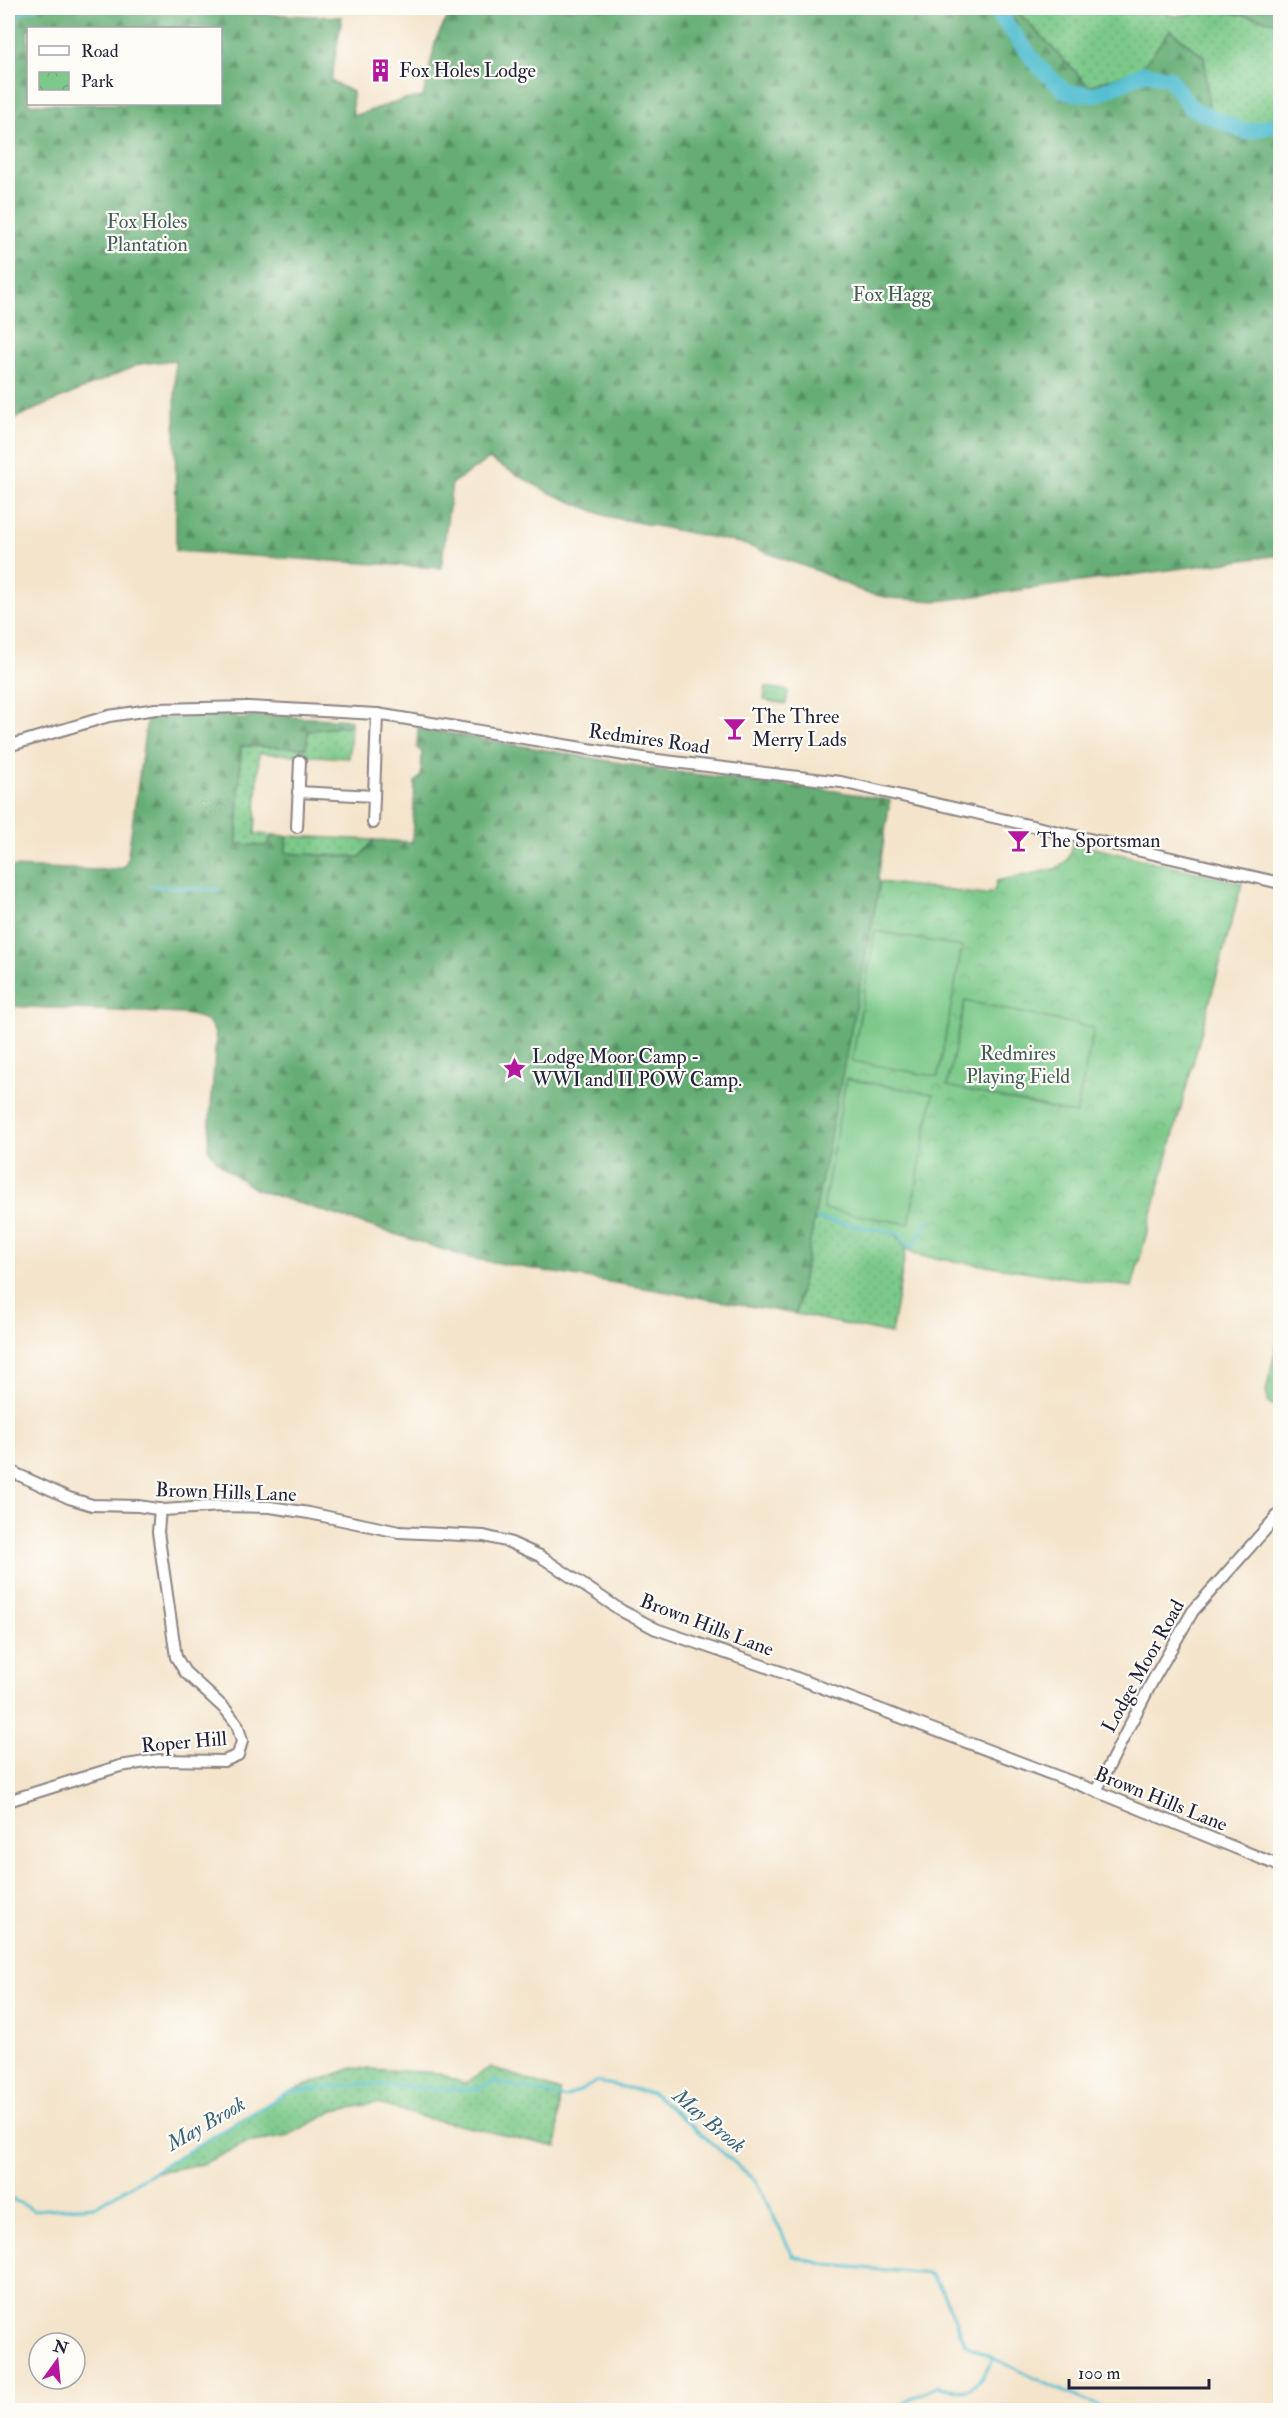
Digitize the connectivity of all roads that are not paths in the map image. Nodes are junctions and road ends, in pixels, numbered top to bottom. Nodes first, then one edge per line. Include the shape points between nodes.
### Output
1 (377, 714) junction
2 (8, 746) edge
3 (300, 761) dead end
4 (298, 792) junction
5 (374, 796) junction
6 (373, 823) dead end
7 (297, 827) dead end
8 (1281, 883) edge
9 (8, 1470) edge
10 (160, 1509) junction
11 (1281, 1513) edge
12 (1096, 1791) junction
13 (8, 1801) edge
14 (1281, 1866) edge

1 - 2 street, Redmires Road via 249,707 149,709 100,718
1 - 5 street
1 - 8 street, Redmires Road via 649,759 841,782
3 - 4 street
4 - 5 street
4 - 7 street
5 - 6 street
9 - 10 street, Brown Hills Lane via 82,1503
10 - 12 street, Brown Hills Lane via 270,1508 399,1532 484,1536 509,1542 540,1556 656,1629
10 - 13 street, Roper Hill via 158,1532 176,1657 185,1672 237,1724 242,1741 239,1753 224,1761 159,1760 120,1767
11 - 12 street, Lodge Moor Road via 1193,1611
12 - 14 street, Brown Hills Lane

